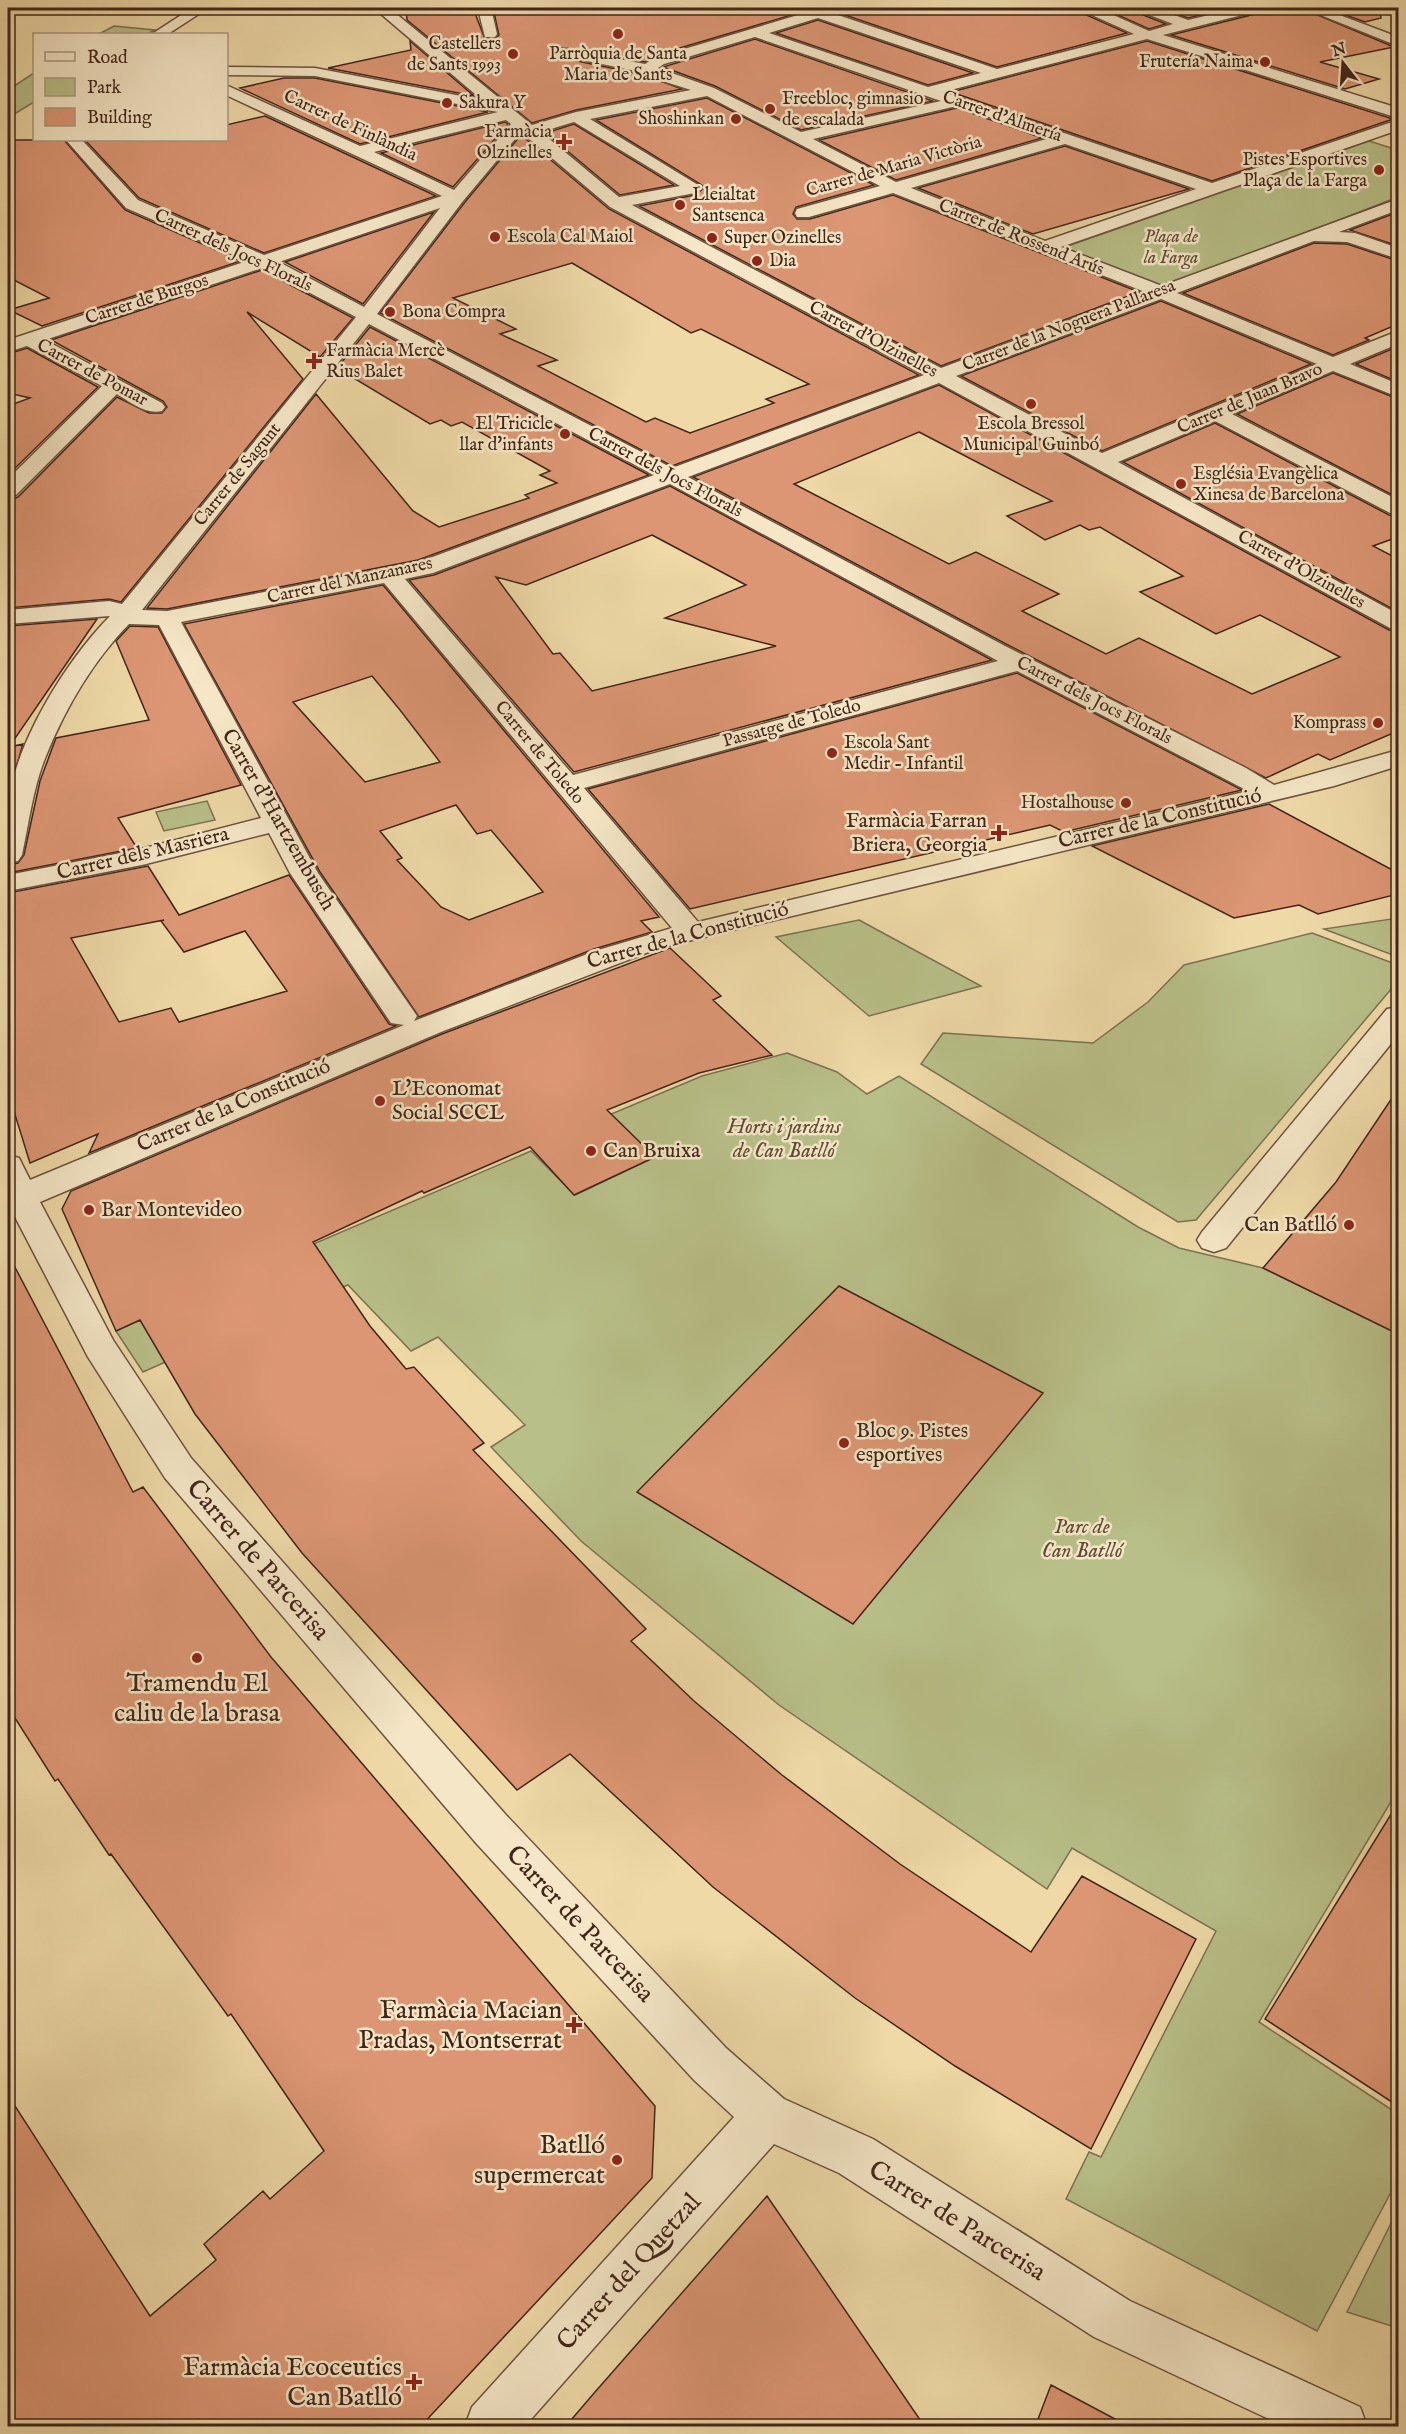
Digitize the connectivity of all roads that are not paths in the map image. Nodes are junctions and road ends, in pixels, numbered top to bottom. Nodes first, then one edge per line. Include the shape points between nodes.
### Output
1 (201, 8) edge
2 (381, 8) edge
3 (483, 8) edge
4 (851, 8) edge
5 (1088, 8) edge
6 (1144, 8) edge
7 (1253, 8) edge
8 (1310, 8) edge
9 (813, 10) edge
10 (464, 11) dead end
11 (1185, 24) junction
12 (1398, 29) edge
13 (161, 33) edge
14 (757, 33) junction
15 (490, 34) dead end
16 (1378, 34) junction
17 (1147, 35) junction
18 (1398, 42) edge
19 (567, 53) dead end
20 (651, 70) junction
21 (228, 71) edge
22 (997, 74) junction
23 (228, 90) edge
24 (709, 91) junction
25 (929, 92) junction
26 (957, 102) junction
27 (1398, 113) edge
28 (576, 117) junction
29 (516, 119) junction
30 (1398, 125) edge
31 (797, 138) junction
32 (1065, 139) junction
33 (75, 141) edge
34 (358, 151) junction
35 (894, 187) junction
36 (1212, 189) junction
37 (457, 197) junction
38 (616, 204) junction
39 (1398, 204) edge
40 (803, 213) dead end
41 (1311, 237) junction
42 (1043, 247) junction
43 (1398, 254) edge
44 (264, 262) junction
45 (1160, 292) junction
46 (366, 316) junction
47 (1398, 337) edge
48 (29, 339) junction
49 (8, 346) edge
50 (1335, 364) junction
51 (940, 376) junction
52 (115, 385) junction
53 (1398, 391) edge
54 (155, 407) dead end
55 (1217, 414) junction
56 (1101, 461) junction
57 (672, 476) junction
58 (8, 490) edge
59 (1398, 508) edge
60 (390, 575) junction
61 (8, 617) edge
62 (123, 617) junction
63 (167, 618) junction
64 (1398, 623) edge
65 (1019, 663) junction
66 (1398, 758) edge
67 (566, 785) junction
68 (1270, 793) junction
69 (275, 823) junction
70 (8, 855) edge
71 (10, 883) dead end
72 (690, 931) junction
73 (402, 1016) dead end
74 (1398, 1016) edge
75 (12, 1189) edge
76 (1214, 1240) dead end
77 (766, 2116) junction
78 (491, 2427) edge
79 (1341, 2427) edge

1 - 13 street
2 - 29 street, Carrer d'Olzinelles
3 - 10 street
3 - 15 street
4 - 9 street
5 - 17 street
6 - 11 street
7 - 11 street
8 - 16 street
9 - 14 street
9 - 22 street
11 - 17 street
12 - 16 street
14 - 20 street via 659,61
14 - 25 street, Carrer d'Almería
16 - 18 street
17 - 22 street
17 - 27 street
19 - 20 street, Carrer de Rossend Arús
20 - 24 street, Carrer de Rossend Arús
21 - 29 street via 315,72
22 - 25 street
23 - 34 street, Carrer de Finlàndia
24 - 28 street
24 - 31 street, Carrer de Rossend Arús
25 - 26 street, Carrer d'Almería
26 - 31 street
26 - 32 street, Carrer d'Almería
28 - 29 street
28 - 38 street via 695,188
29 - 34 street
29 - 37 street, Carrer de Sagunt
29 - 38 street, Carrer d'Olzinelles
30 - 36 street
31 - 35 street, Carrer de Rossend Arús
32 - 35 street, Carrer de Maria Victòria
32 - 36 street, Carrer d'Almería
33 - 44 street, Carrer dels Jocs Florals via 132,204
34 - 37 street, Carrer de Finlàndia
35 - 40 street, Carrer de Maria Victòria
35 - 42 street, Carrer de Rossend Arús
36 - 42 street
37 - 44 street, Carrer de Burgos
37 - 46 street, Carrer de Sagunt
38 - 51 street, Carrer d'Olzinelles
39 - 41 street, Carrer de la Noguera Pallaresa
41 - 43 street via 1349,237
41 - 45 street, Carrer de la Noguera Pallaresa
42 - 45 street, Carrer de Rossend Arús
44 - 46 street, Carrer dels Jocs Florals
44 - 48 street, Carrer de Burgos
45 - 50 street, Carrer de Rossend Arús
45 - 51 street, Carrer de la Noguera Pallaresa
46 - 57 street, Carrer dels Jocs Florals
46 - 62 street, Carrer de Sagunt
47 - 50 street, Carrer de Juan Bravo
48 - 49 street, Carrer de Burgos
48 - 52 street, Carrer de Pomar
50 - 53 street, Carrer de Rossend Arús
50 - 55 street, Carrer de Juan Bravo
51 - 56 street, Carrer d'Olzinelles
51 - 57 street, Carrer de la Noguera Pallaresa
52 - 54 street, Carrer de Pomar
52 - 58 street
55 - 56 street, Carrer de Juan Bravo
55 - 59 street
56 - 64 street, Carrer d'Olzinelles
57 - 60 street, Carrer del Manzanares via 425,568
57 - 65 street, Carrer dels Jocs Florals
60 - 63 street, Carrer del Manzanares
60 - 67 street, Carrer de Toledo
61 - 62 street, Carrer del Manzanares via 109,608
62 - 63 street, Carrer del Manzanares
62 - 70 street, Carrer de Sagunt via 84,663 42,735 32,758
63 - 69 street, Carrer d'Hartzembusch
65 - 67 street, Passatge de Toledo
65 - 68 street, Carrer dels Jocs Florals
66 - 68 street, Carrer de la Constitució
67 - 72 street, Carrer de Toledo
68 - 72 street, Carrer de la Constitució
69 - 71 street, Carrer dels Masriera via 142,857
69 - 73 street, Carrer d'Hartzembusch via 304,873
72 - 75 street, Carrer de la Constitució via 570,969
74 - 76 street
75 - 77 street, Carrer de Parcerisa via 100,1348 178,1468 491,1828 710,2064
77 - 78 street, Carrer del Quetzal
77 - 79 street, Carrer de Parcerisa via 856,2156 1112,2319

